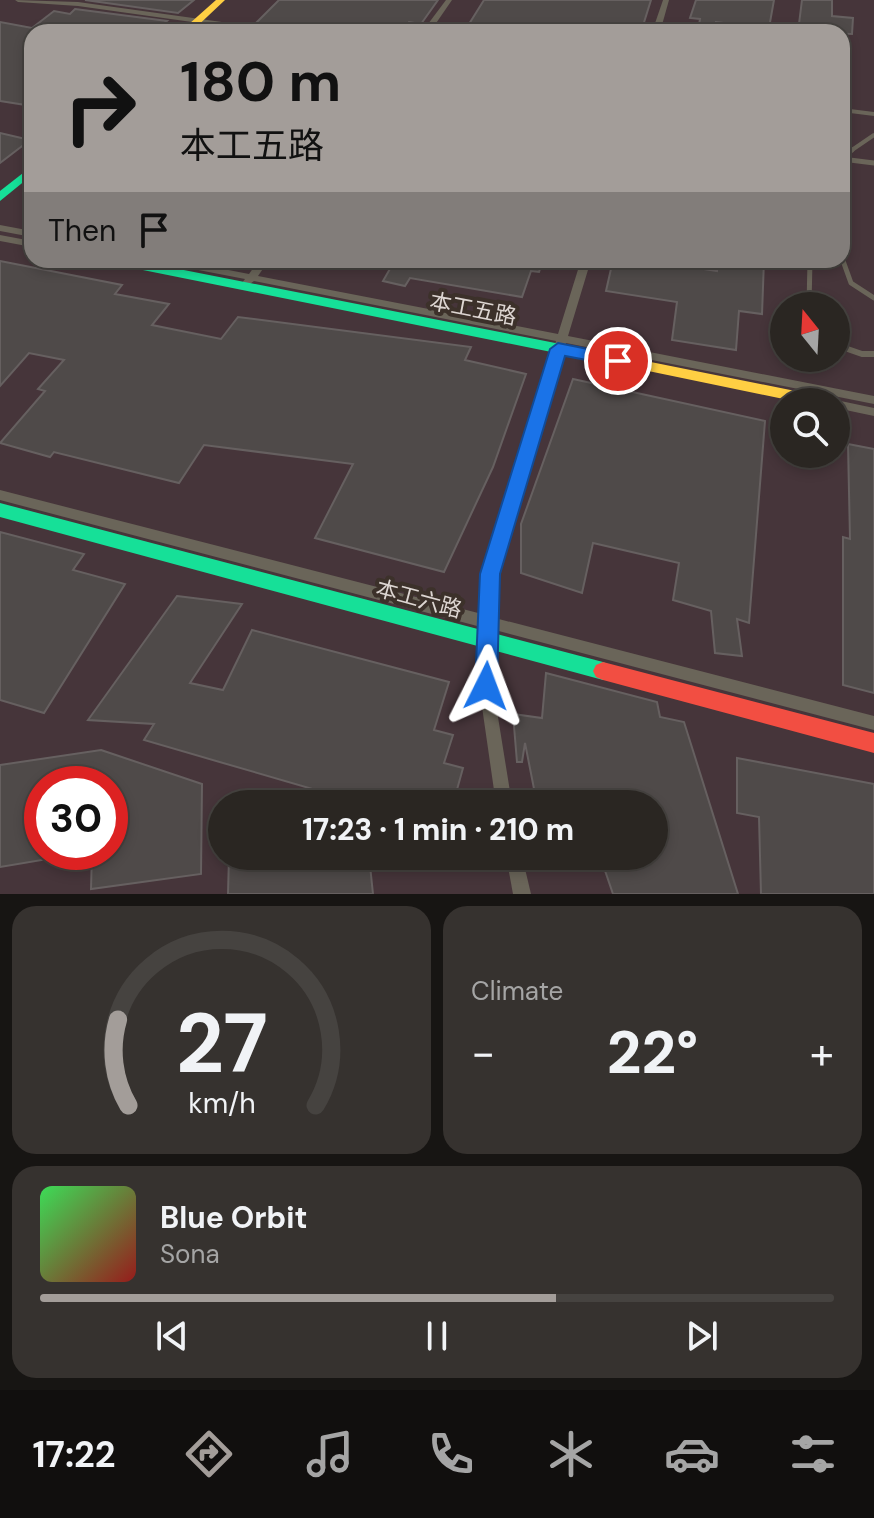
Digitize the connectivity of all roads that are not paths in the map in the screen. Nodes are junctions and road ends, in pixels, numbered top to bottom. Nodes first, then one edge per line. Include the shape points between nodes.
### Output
1 (18, 0) edge
2 (221, 0) edge
3 (449, 0) edge
4 (666, 0) edge
5 (181, 24) edge
6 (193, 24) edge
7 (432, 24) edge
8 (658, 24) edge
9 (850, 111) edge
10 (874, 114) edge
11 (874, 135) edge
12 (850, 152) edge
13 (850, 159) edge
14 (874, 163) edge
15 (24, 176) edge
16 (0, 197) edge
17 (0, 228) edge
18 (24, 232) edge
19 (0, 238) edge
20 (24, 242) edge
21 (162, 268) edge
22 (193, 268) edge
23 (258, 268) edge
24 (584, 268) edge
25 (810, 268) edge
26 (842, 268) edge
27 (248, 282) junction
28 (809, 292) edge
29 (874, 298) edge
30 (560, 344) junction
31 (850, 350) edge
32 (874, 354) edge
33 (770, 390) edge
34 (874, 400) edge
35 (850, 407) edge
36 (874, 412) edge
37 (0, 495) edge
38 (0, 510) edge
39 (489, 632) junction
40 (874, 723) edge
41 (874, 743) edge
42 (502, 790) edge
43 (517, 870) edge
44 (522, 894) edge

1 - 5 street via 78,4
2 - 6 street
3 - 7 street
4 - 8 street
9 - 10 street
11 - 12 lane
13 - 14 lane
15 - 16 street
17 - 18 street
19 - 20 street
21 - 27 street, 本工五路
22 - 27 street, 本工五路
23 - 27 street
24 - 30 street
25 - 28 lane
26 - 29 lane via 853,288
27 - 30 street, 本工五路
30 - 33 street, 本工五路
30 - 34 street, 本工五路
30 - 39 street via 490,574
31 - 32 lane
35 - 36 street
37 - 39 street, 本工六路
38 - 39 street, 本工六路
39 - 40 street, 本工六路
39 - 41 street, 本工六路
39 - 42 street via 486,686
43 - 44 street

